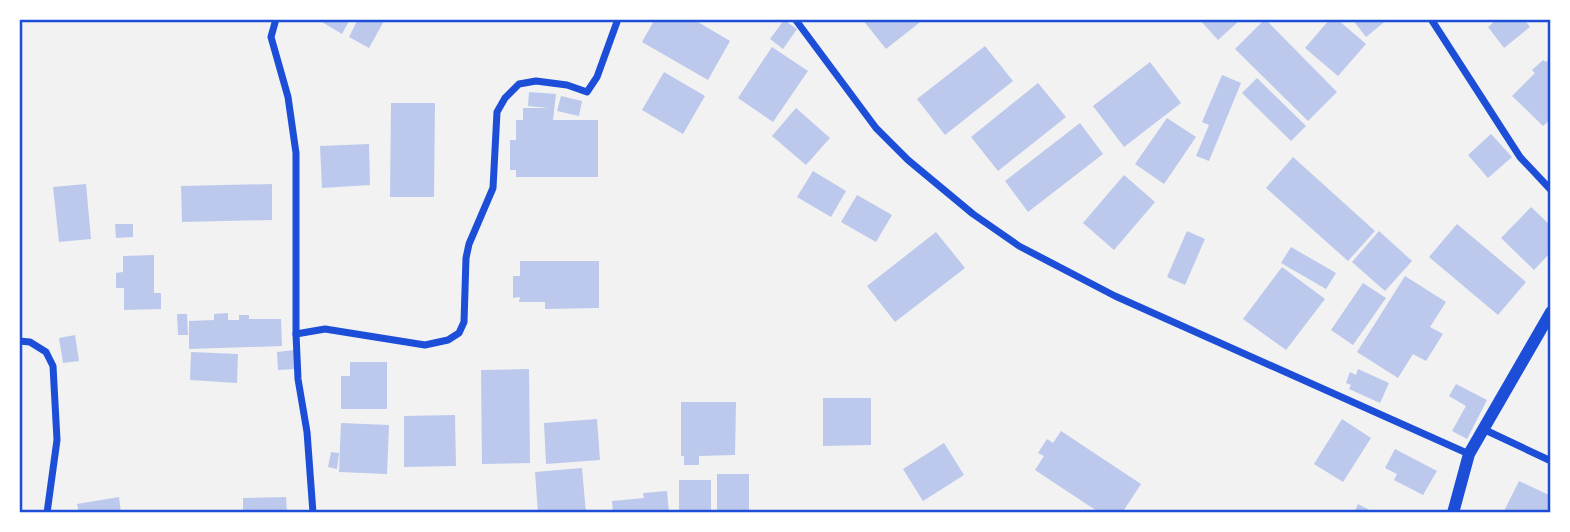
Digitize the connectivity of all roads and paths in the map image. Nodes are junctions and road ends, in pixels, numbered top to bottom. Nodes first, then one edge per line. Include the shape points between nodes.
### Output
1 (276, 19) edge
2 (618, 19) edge
3 (795, 19) edge
4 (1431, 19) edge
5 (1551, 190) edge
6 (1551, 312) edge
7 (296, 334) junction
8 (19, 341) edge
9 (1483, 429) junction
10 (1469, 454) junction
11 (1551, 461) edge
12 (47, 513) edge
13 (313, 513) edge
14 (1453, 513) edge

1 - 7 street via 271,37 288,97 296,153
2 - 7 street via 587,92 536,81 519,84 496,112 493,188 469,243 464,322 459,333 448,341 425,345 325,329
3 - 10 street via 884,136 973,214 1019,246 1115,296
4 - 5 street via 1520,157
6 - 9 street
7 - 13 street
8 - 12 street via 46,352 53,366 57,440
9 - 10 street
9 - 11 street
10 - 14 street

